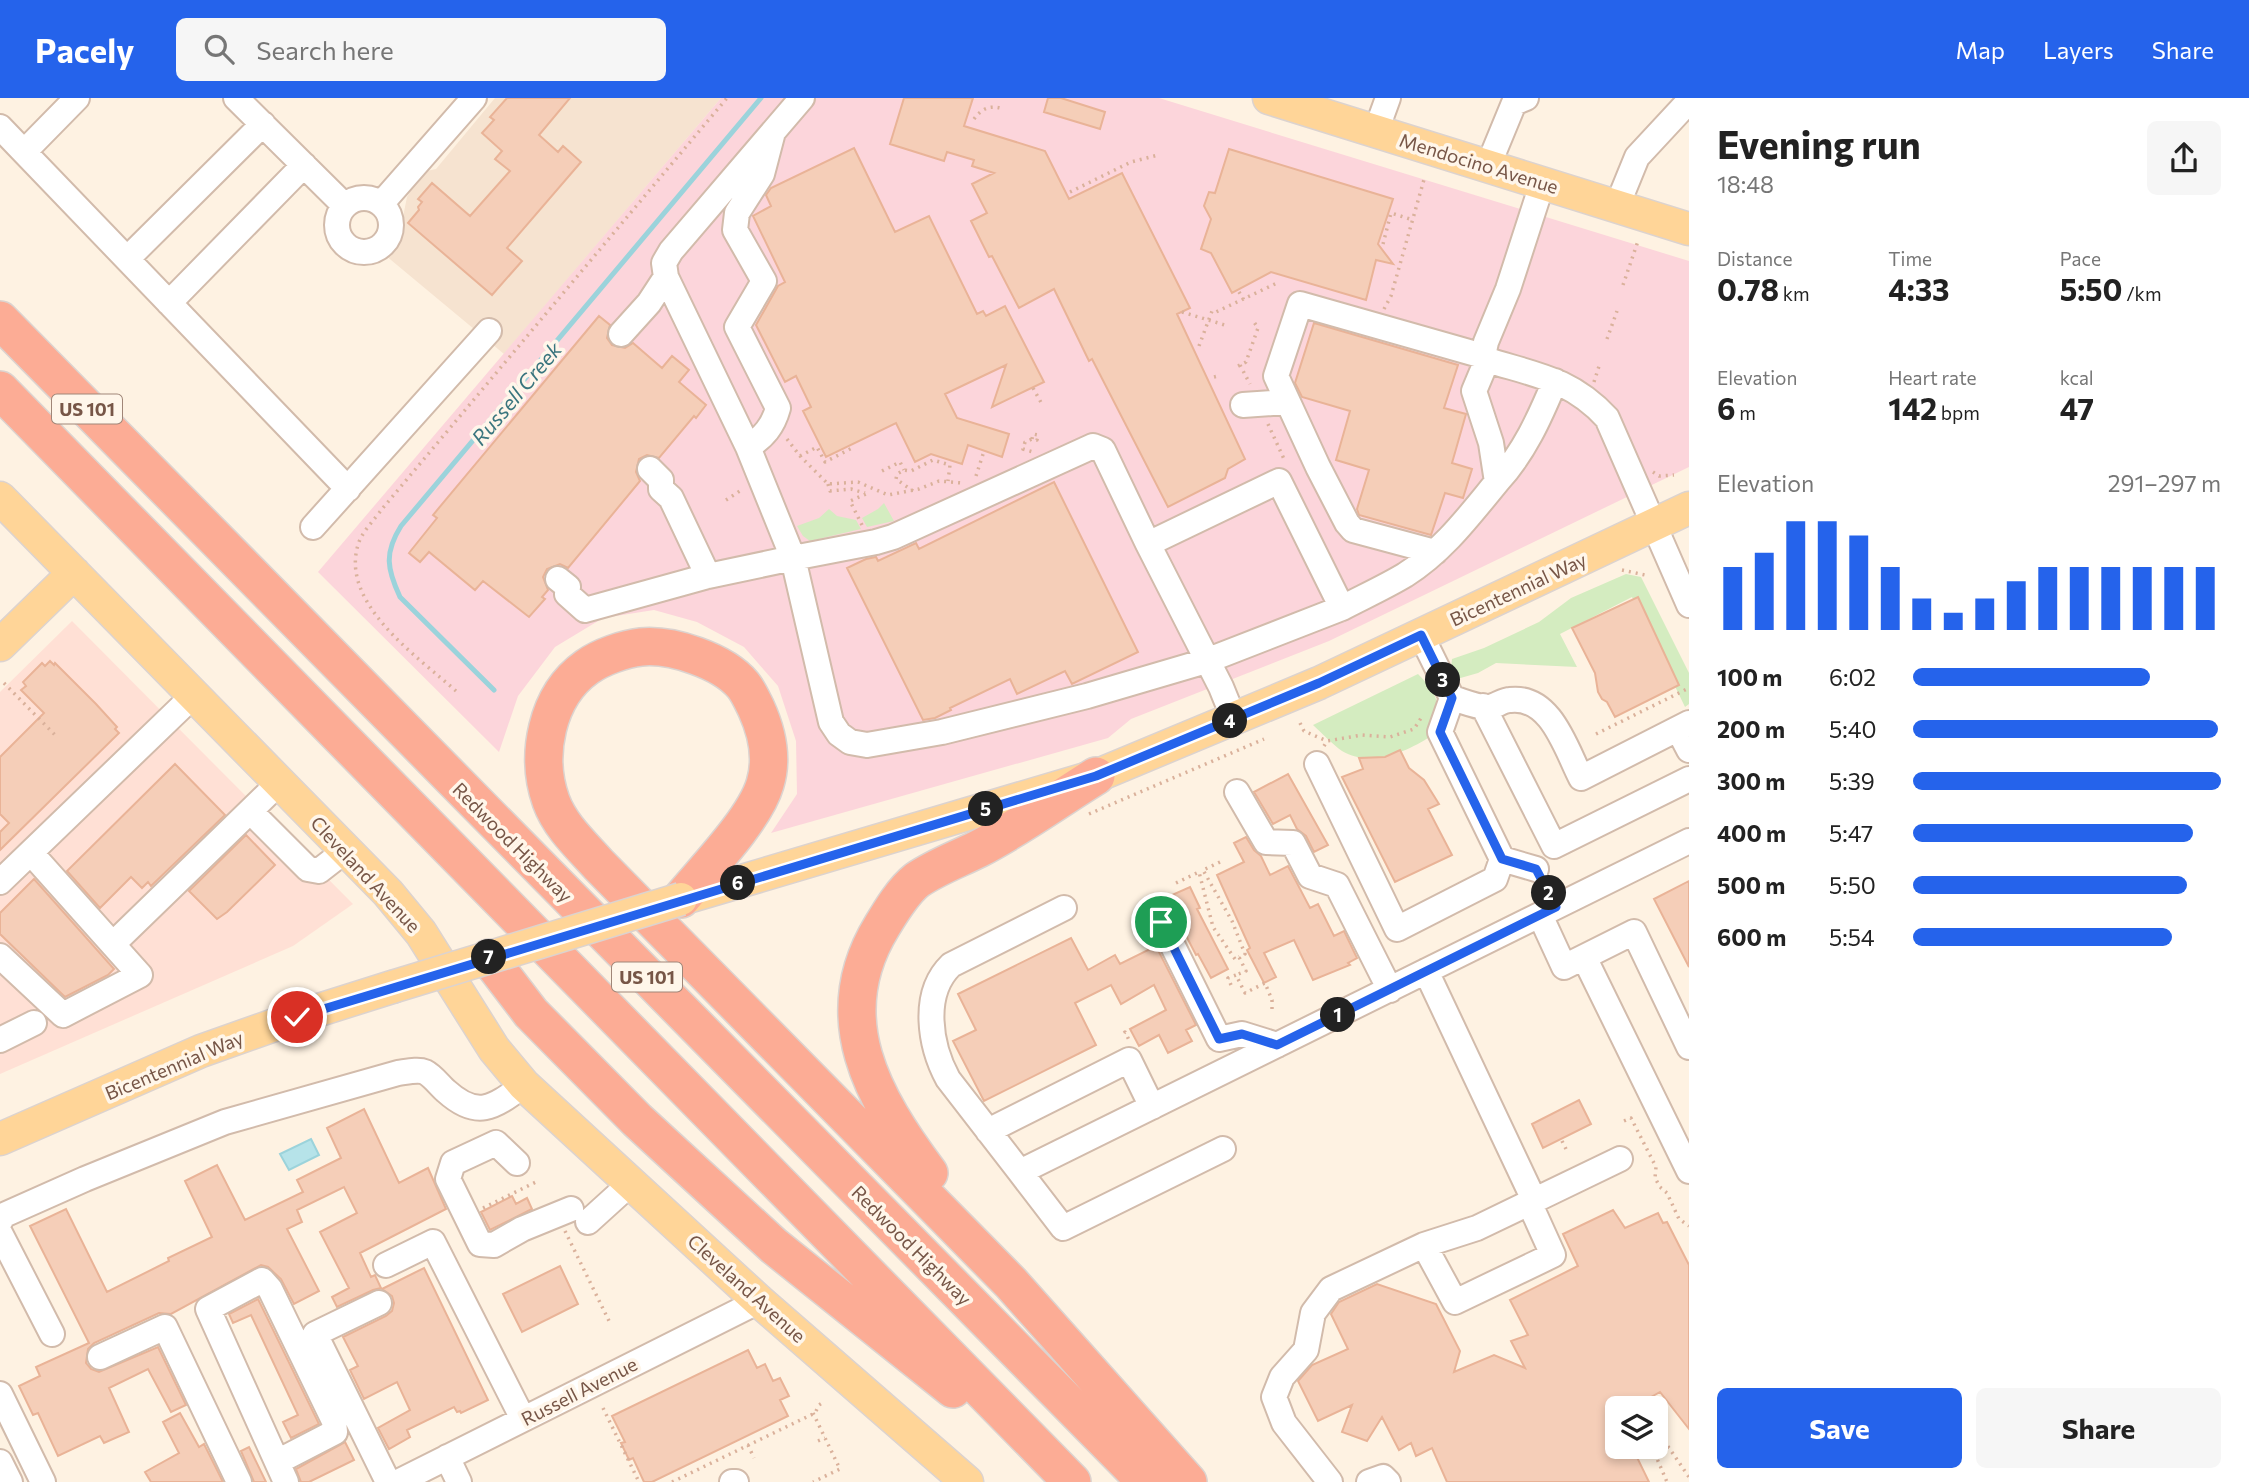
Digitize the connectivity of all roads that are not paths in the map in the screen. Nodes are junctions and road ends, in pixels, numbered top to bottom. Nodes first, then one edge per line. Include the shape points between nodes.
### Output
1 (77, 98) edge
2 (236, 98) edge
3 (474, 98) edge
4 (802, 98) edge
5 (1269, 98) edge
6 (1388, 98) edge
7 (1526, 98) edge
8 (1689, 101) edge
9 (263, 124) junction
10 (0, 127) edge
11 (1376, 131) junction
12 (773, 132) junction
13 (24, 152) junction
14 (304, 165) junction
15 (1488, 166) junction
16 (1542, 184) junction
17 (381, 204) junction
18 (345, 206) junction
19 (1617, 206) junction
20 (1689, 229) edge
21 (127, 259) junction
22 (666, 277) junction
23 (170, 303) junction
24 (0, 313) edge
25 (0, 320) edge
26 (489, 331) dead end
27 (621, 334) dead end
28 (26, 347) junction
29 (1485, 358) junction
30 (1555, 381) junction
31 (0, 390) edge
32 (1247, 396) road end
33 (1287, 402) junction
34 (748, 447) junction
35 (651, 479) dead end
36 (1497, 482) junction
37 (348, 489) junction
38 (0, 498) edge
39 (1689, 508) edge
40 (1655, 524) junction
41 (313, 527) dead end
42 (1148, 544) junction
43 (1435, 552) junction
44 (793, 558) junction
45 (74, 573) junction
46 (708, 576) junction
47 (558, 587) dead end
48 (1689, 605) edge
49 (1342, 608) junction
50 (1421, 635) junction
51 (0, 645) edge
52 (1206, 662) junction
53 (194, 695) junction
54 (1440, 702) junction
55 (1483, 706) junction
56 (1234, 719) junction
57 (1685, 734) edge
58 (1317, 764) road end
59 (1096, 776) junction
60 (1689, 779) edge
61 (280, 782) junction
62 (1237, 792) dead end
63 (251, 812) junction
64 (1689, 841) edge
65 (1554, 846) junction
66 (346, 850) junction
67 (31, 853) junction
68 (1502, 859) junction
69 (1536, 869) junction
70 (0, 882) edge
71 (681, 899) junction
72 (1064, 908) dead end
73 (1548, 911) junction
74 (1161, 922) dead end
75 (113, 944) junction
76 (0, 956) edge
77 (1584, 957) junction
78 (489, 958) junction
79 (1426, 971) junction
80 (1390, 989) junction
81 (34, 1023) dead end
82 (0, 1040) edge
83 (1277, 1045) junction
84 (1689, 1047) edge
85 (524, 1085) junction
86 (1152, 1107) junction
87 (988, 1131) junction
88 (0, 1139) edge
89 (1223, 1149) dead end
90 (1620, 1159) dead end
91 (517, 1163) dead end
92 (1689, 1171) edge
93 (1020, 1172) junction
94 (631, 1183) junction
95 (1531, 1201) junction
96 (0, 1221) edge
97 (0, 1233) edge
98 (1424, 1245) junction
99 (386, 1265) dead end
100 (1011, 1283) junction
101 (759, 1300) junction
102 (379, 1303) dead end
103 (52, 1334) dead end
104 (100, 1357) dead end
105 (0, 1394) edge
106 (523, 1419) junction
107 (447, 1457) junction
108 (0, 1462) edge
109 (281, 1472) edge
110 (10, 1482) edge
111 (43, 1482) edge
112 (239, 1482) edge
113 (388, 1482) edge
114 (398, 1482) edge
115 (459, 1482) edge
116 (967, 1482) edge
117 (1058, 1482) edge
118 (1072, 1482) edge
119 (1146, 1482) edge
120 (1188, 1482) edge
121 (1330, 1482) edge
122 (1369, 1482) edge
123 (1388, 1482) edge

1 - 13 street
2 - 9 street
3 - 17 street
4 - 12 street
5 - 11 main road, Mendocino Avenue
6 - 11 street
7 - 15 street via 1514,103
8 - 19 street via 1637,157
9 - 14 street
9 - 21 street
10 - 13 street
11 - 15 main road, Mendocino Avenue
12 - 22 street via 671,251 664,263
12 - 34 street via 762,174 737,213 735,230 764,281 737,327 778,408 762,438
13 - 21 street
14 - 18 street
14 - 23 street
15 - 16 main road, Mendocino Avenue
16 - 19 main road, Mendocino Avenue
16 - 29 street via 1486,342
17 - 18 street via 365,198
17 - 18 street via 390,218 388,235 369,251 351,248 339,235 338,218
19 - 20 main road, Mendocino Avenue
21 - 23 street
22 - 27 street
22 - 34 street
23 - 37 street
24 - 28 highway
25 - 28 highway, Redwood Highway / US 101
26 - 37 street
28 - 119 highway, Redwood Highway / US 101
29 - 30 street
29 - 33 street via 1300,304 1276,376
29 - 36 street via 1474,391 1491,443
30 - 36 street via 1514,464
30 - 40 street via 1575,389 1607,418
31 - 118 highway, US 101
32 - 33 street
33 - 43 street via 1353,530
34 - 44 street
35 - 46 street via 671,498
36 - 43 street
37 - 41 street
38 - 45 main road, Cleveland Avenue
39 - 40 main road, Bicentennial Way
40 - 48 street
40 - 50 main road, Bicentennial Way
42 - 44 street via 1104,450 1093,446 892,537
42 - 49 street via 1279,481
42 - 52 street
43 - 49 street via 1405,575
44 - 46 street
44 - 52 street via 831,722 850,742 867,745 942,732
45 - 51 main road
45 - 53 main road, Cleveland Avenue
46 - 47 street via 585,610
49 - 52 street
50 - 54 street
50 - 56 main road, Bicentennial Way
52 - 56 street
53 - 61 main road, Cleveland Avenue
53 - 67 street
54 - 55 street
54 - 68 street via 1440,732
55 - 57 street via 1508,700 1540,707 1581,778
55 - 65 street
56 - 59 main road, Bicentennial Way
58 - 68 street via 1397,929 1495,879
59 - 71 main road, Bicentennial Way
59 - 100 highway via 980,848 916,881 874,938 859,991 860,1046 885,1110
60 - 65 street
61 - 63 street
61 - 66 main road, Cleveland Avenue
62 - 80 street via 1266,842 1293,844 1310,876 1337,884
63 - 66 street via 307,869 319,871
63 - 75 street
64 - 73 street
65 - 69 street
66 - 85 main road, Cleveland Avenue via 421,933 495,1049
67 - 70 street
67 - 75 street
68 - 69 street
69 - 73 street
71 - 78 main road, Bicentennial Way, bridge
71 - 100 highway via 753,812 765,785 769,757 766,728 742,684 721,668 695,655 642,647 614,653 587,667 566,688 552,712 543,772 551,803 598,864
72 - 87 street via 951,965 940,976 934,995 935,1049 948,1079
73 - 77 street via 1564,967
73 - 79 street
74 - 83 street via 1219,1039 1242,1034
75 - 76 street via 140,975 63,1015
77 - 84 street via 1634,932
77 - 92 street
78 - 88 main road, Bicentennial Way, bridge via 201,1051
78 - 117 highway via 531,1013 774,1246 951,1388
79 - 80 street
79 - 95 street
80 - 83 street
81 - 82 street
83 - 86 street
85 - 94 main road, Cleveland Avenue
85 - 96 street via 499,1104 474,1109 456,1100 425,1072 398,1073 225,1122 85,1179 4,1215
86 - 87 street via 1129,1060
86 - 93 street
87 - 93 street
89 - 93 street via 1063,1228
90 - 95 street
91 - 94 street via 496,1143 453,1163 448,1179 480,1244 494,1245 522,1229 575,1221
94 - 101 main road, Cleveland Avenue
95 - 98 street via 1477,1228
95 - 98 street via 1553,1255 1455,1302
97 - 103 street
98 - 121 street via 1331,1289 1313,1313 1306,1350 1282,1377 1274,1397 1284,1423
99 - 106 street via 433,1242
100 - 120 highway
101 - 106 street, Russell Avenue
101 - 116 main road, Cleveland Avenue
102 - 113 street via 315,1334
104 - 112 street via 165,1327
105 - 111 street
106 - 107 street, Russell Avenue
107 - 114 street, Russell Avenue
107 - 115 street
108 - 110 street
109 - 109 street via 208,1309 262,1280 334,1421 335,1432
122 - 123 street via 1383,1477

